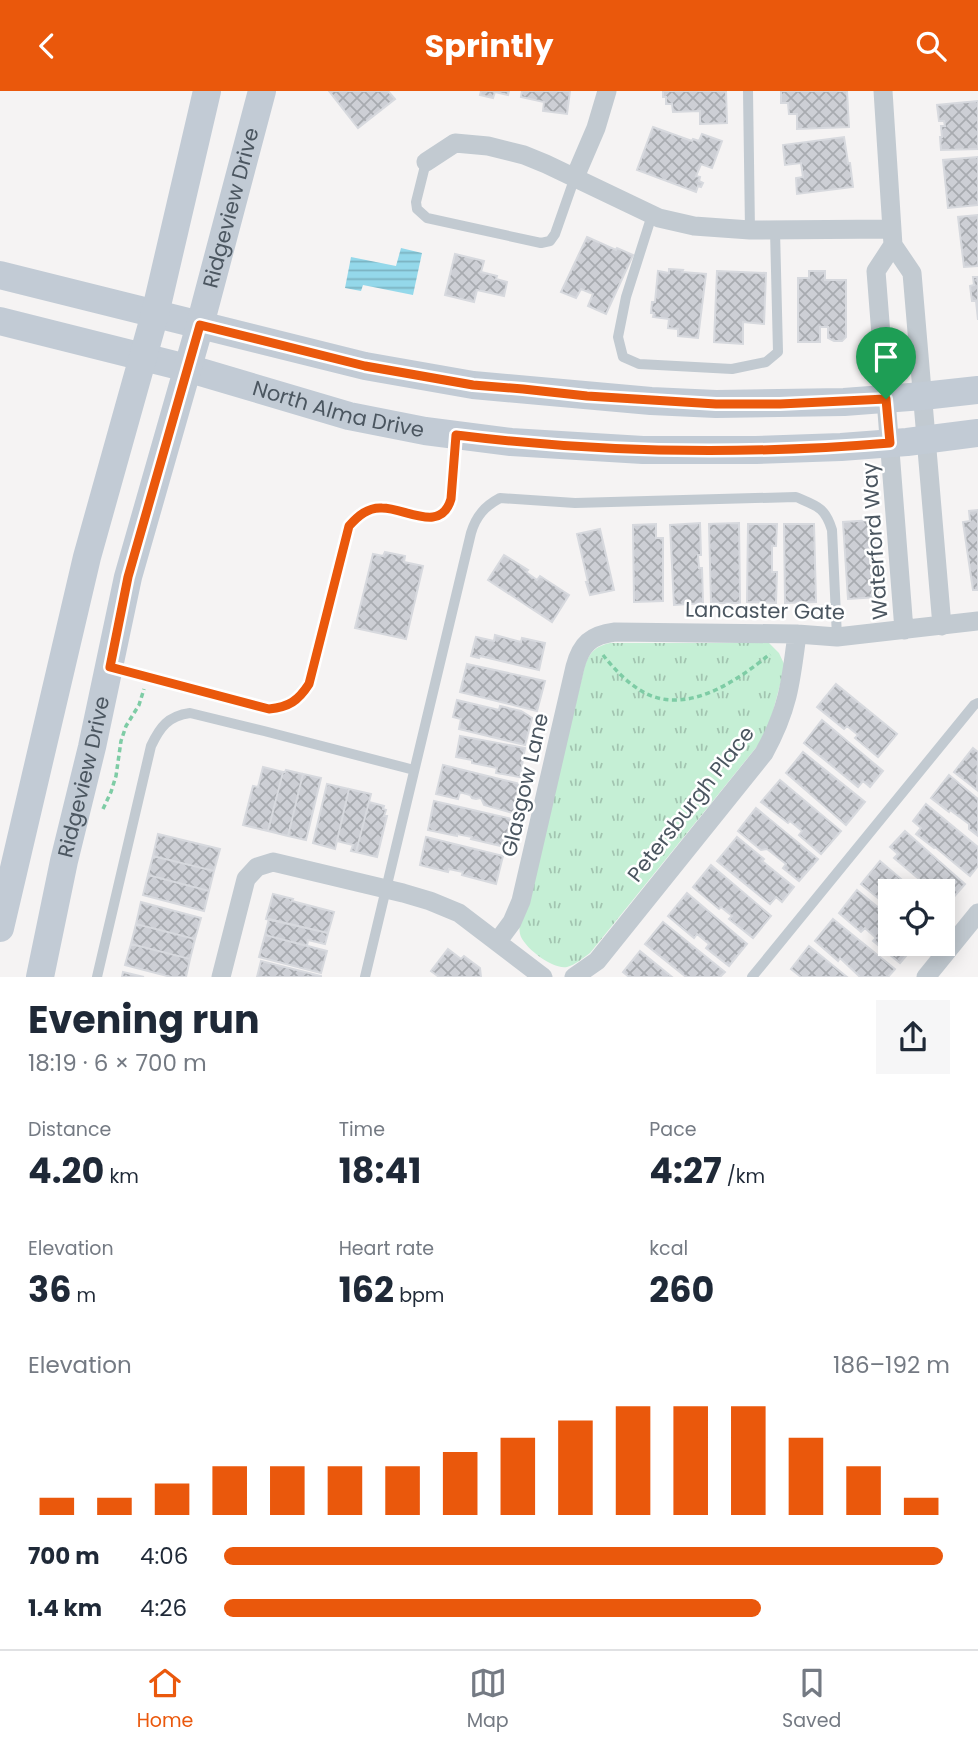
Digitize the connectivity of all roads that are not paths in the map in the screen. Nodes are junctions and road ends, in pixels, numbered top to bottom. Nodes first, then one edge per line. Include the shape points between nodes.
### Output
1 (207, 91) edge
2 (262, 91) edge
3 (607, 91) edge
4 (748, 91) edge
5 (883, 91) edge
6 (426, 162) joint
7 (575, 177) junction
8 (652, 215) junction
9 (750, 230) junction
10 (775, 230) junction
11 (893, 237) junction
12 (0, 275) edge
13 (155, 314) junction
14 (0, 321) edge
15 (200, 325) junction
16 (144, 358) junction
17 (187, 368) junction
18 (978, 390) edge
19 (923, 396) junction
20 (886, 399) junction
21 (978, 433) edge
22 (456, 435) junction
23 (927, 439) junction
24 (890, 443) junction
25 (978, 621) edge
26 (942, 626) junction
27 (904, 630) junction
28 (797, 634) junction
29 (837, 637) junction
30 (599, 648) joint
31 (110, 667) junction
32 (978, 703) edge
33 (414, 770) junction
34 (386, 889) junction
35 (978, 913) edge
36 (0, 928) edge
37 (498, 941) junction
38 (40, 977) edge
39 (97, 977) edge
40 (221, 977) edge
41 (365, 977) edge
42 (543, 977) edge
43 (574, 977) edge
44 (752, 977) edge
45 (926, 977) edge

1 - 13 main road
2 - 15 main road, Ridgeview Drive
3 - 7 street
4 - 9 lane
5 - 11 street
6 - 7 street via 455,143 488,146 524,155
6 - 7 lane via 415,202 427,218 541,243 555,234
7 - 8 street
8 - 9 street via 694,226
8 - 10 lane via 618,337 623,358 639,364 732,369 766,362 778,352
9 - 10 street
10 - 11 street
11 - 19 street via 912,273
11 - 20 street, Waterford Way via 876,271
12 - 13 main road
13 - 15 main road
13 - 16 main road
14 - 16 main road, North Alma Drive
15 - 17 main road, Ridgeview Drive
15 - 20 main road via 365,366 473,385 716,404
16 - 17 main road, North Alma Drive
16 - 36 main road via 87,557
17 - 22 main road, North Alma Drive via 349,417
17 - 31 main road, Ridgeview Drive via 128,577
18 - 19 main road
19 - 20 main road
19 - 23 street
20 - 24 street, Waterford Way
21 - 23 main road, North Alma Drive
22 - 24 main road, North Alma Drive via 643,450 775,450
22 - 31 lane via 451,499 441,515 429,518 381,507 369,510 349,526 309,684 293,703 269,709
23 - 24 main road, North Alma Drive
23 - 26 street
24 - 27 street, Waterford Way
25 - 26 street, Lancaster Gate
26 - 27 street, Lancaster Gate
27 - 29 street, Lancaster Gate
28 - 29 street, Lancaster Gate
28 - 30 street, Lancaster Gate via 615,632 604,633
28 - 43 street, Petersburgh Place via 785,706 764,753 597,961
29 - 33 lane via 832,530 828,515 818,506 796,498 575,503 500,498 475,520
30 - 37 street, Glasgow Lane via 584,646 578,656 521,901
31 - 38 main road, Ridgeview Drive
32 - 44 lane
33 - 34 lane
33 - 39 lane via 190,713 178,715 166,723 151,746
34 - 37 street via 459,913
34 - 40 street via 273,862 257,867 246,880
34 - 41 lane
35 - 45 street
37 - 42 street

